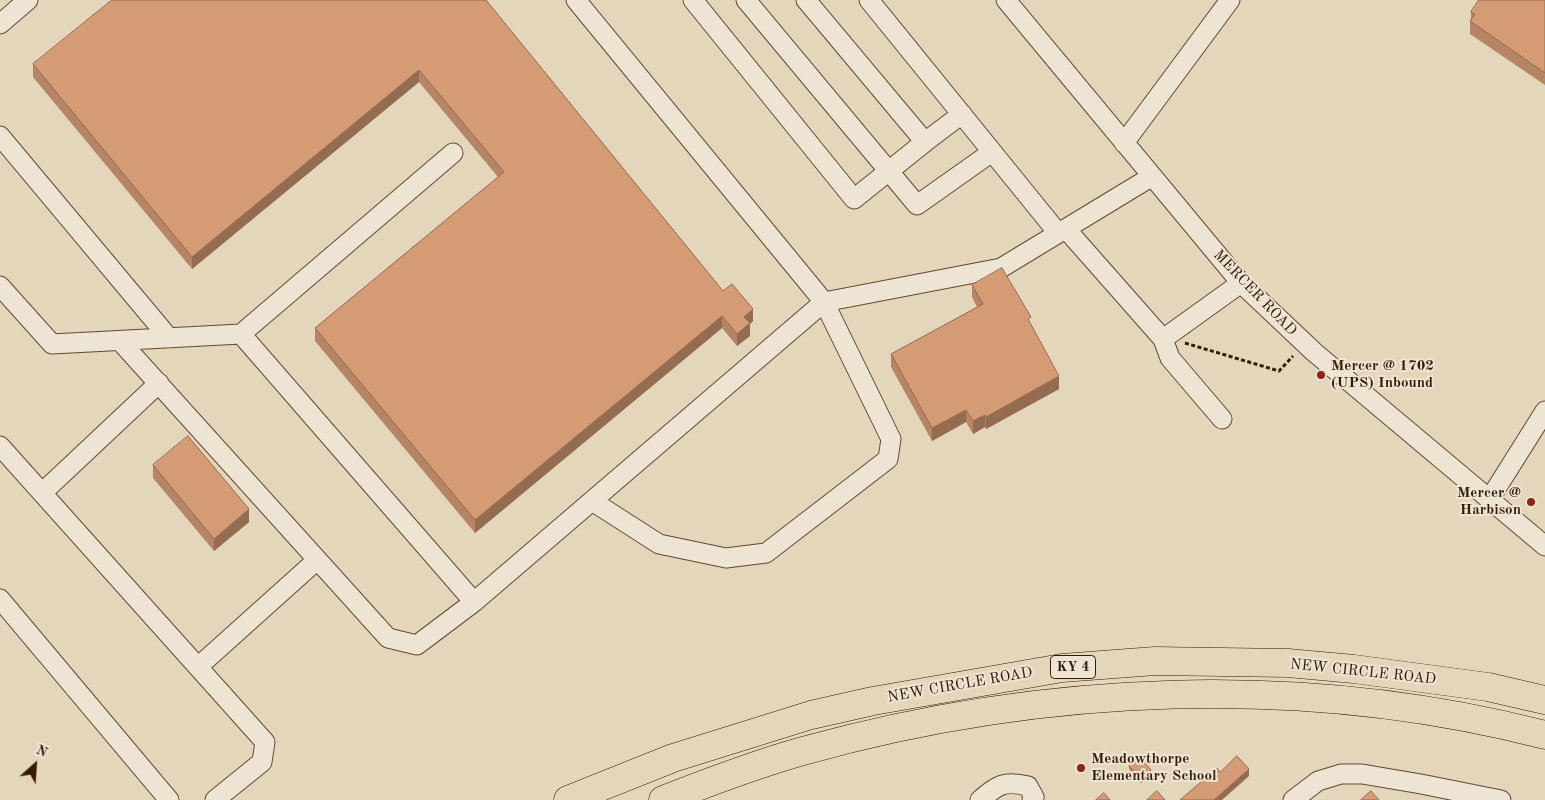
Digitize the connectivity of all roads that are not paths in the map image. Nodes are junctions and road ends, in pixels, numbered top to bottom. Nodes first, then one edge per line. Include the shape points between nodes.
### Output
1 (28, 0) edge
2 (576, 0) edge
3 (693, 0) edge
4 (746, 0) edge
5 (806, 0) edge
6 (870, 0) edge
7 (1006, 0) edge
8 (1230, 0) edge
9 (0, 24) edge
10 (962, 114) junction
11 (0, 136) edge
12 (925, 142) junction
13 (1124, 143) junction
14 (992, 152) junction
15 (453, 153) dead end
16 (888, 170) junction
17 (1151, 177) junction
18 (1062, 231) junction
19 (1241, 283) junction
20 (0, 286) edge
21 (824, 302) junction
22 (241, 334) junction
23 (169, 338) junction
24 (120, 341) junction
25 (1171, 341) junction
26 (159, 383) junction
27 (1545, 411) edge
28 (1222, 419) dead end
29 (0, 446) edge
30 (43, 492) junction
31 (1489, 500) junction
32 (592, 501) junction
33 (1545, 546) edge
34 (317, 560) junction
35 (0, 599) edge
36 (474, 602) junction
37 (199, 666) junction
38 (1545, 700) edge
39 (1545, 735) edge
40 (169, 800) edge
41 (215, 800) edge
42 (568, 800) edge
43 (662, 800) edge
44 (980, 800) edge
45 (1032, 800) edge
46 (1293, 800) edge
47 (1501, 800) edge

1 - 9 street
2 - 21 street
3 - 16 street via 854,199
4 - 16 street
5 - 12 street
6 - 10 street
7 - 13 street, MERCER ROAD
8 - 13 street
10 - 12 street
10 - 14 street
11 - 23 street
12 - 16 street
13 - 17 street, MERCER ROAD
14 - 16 street via 917,205
14 - 18 street
15 - 22 street
17 - 18 street
17 - 19 street, MERCER ROAD
18 - 21 street via 1001,268
18 - 25 street
19 - 25 street
19 - 31 street, MERCER ROAD via 1314,352
20 - 24 street via 52,344
21 - 32 street
21 - 32 street via 891,439 888,459 766,552 726,558 659,544
22 - 23 street
22 - 36 street
23 - 24 street
24 - 26 street
25 - 28 street via 1170,358
26 - 30 street
26 - 34 street
27 - 31 street
29 - 30 street
30 - 37 street
31 - 33 street, MERCER ROAD
32 - 36 street
34 - 36 street via 388,638 416,645
34 - 37 street
35 - 40 street
37 - 41 street via 265,742 262,762
38 - 42 highway, NEW CIRCLE ROAD / KY 4 via 1488,686 1288,664 1155,661 1062,668 811,715 673,758
39 - 43 highway, NEW CIRCLE ROAD / KY 4 via 1395,706 1315,698 1148,695 974,712 891,729 802,751
44 - 45 street via 997,786 1013,782 1028,786 1034,797
46 - 47 street via 1318,781 1341,774 1362,774

